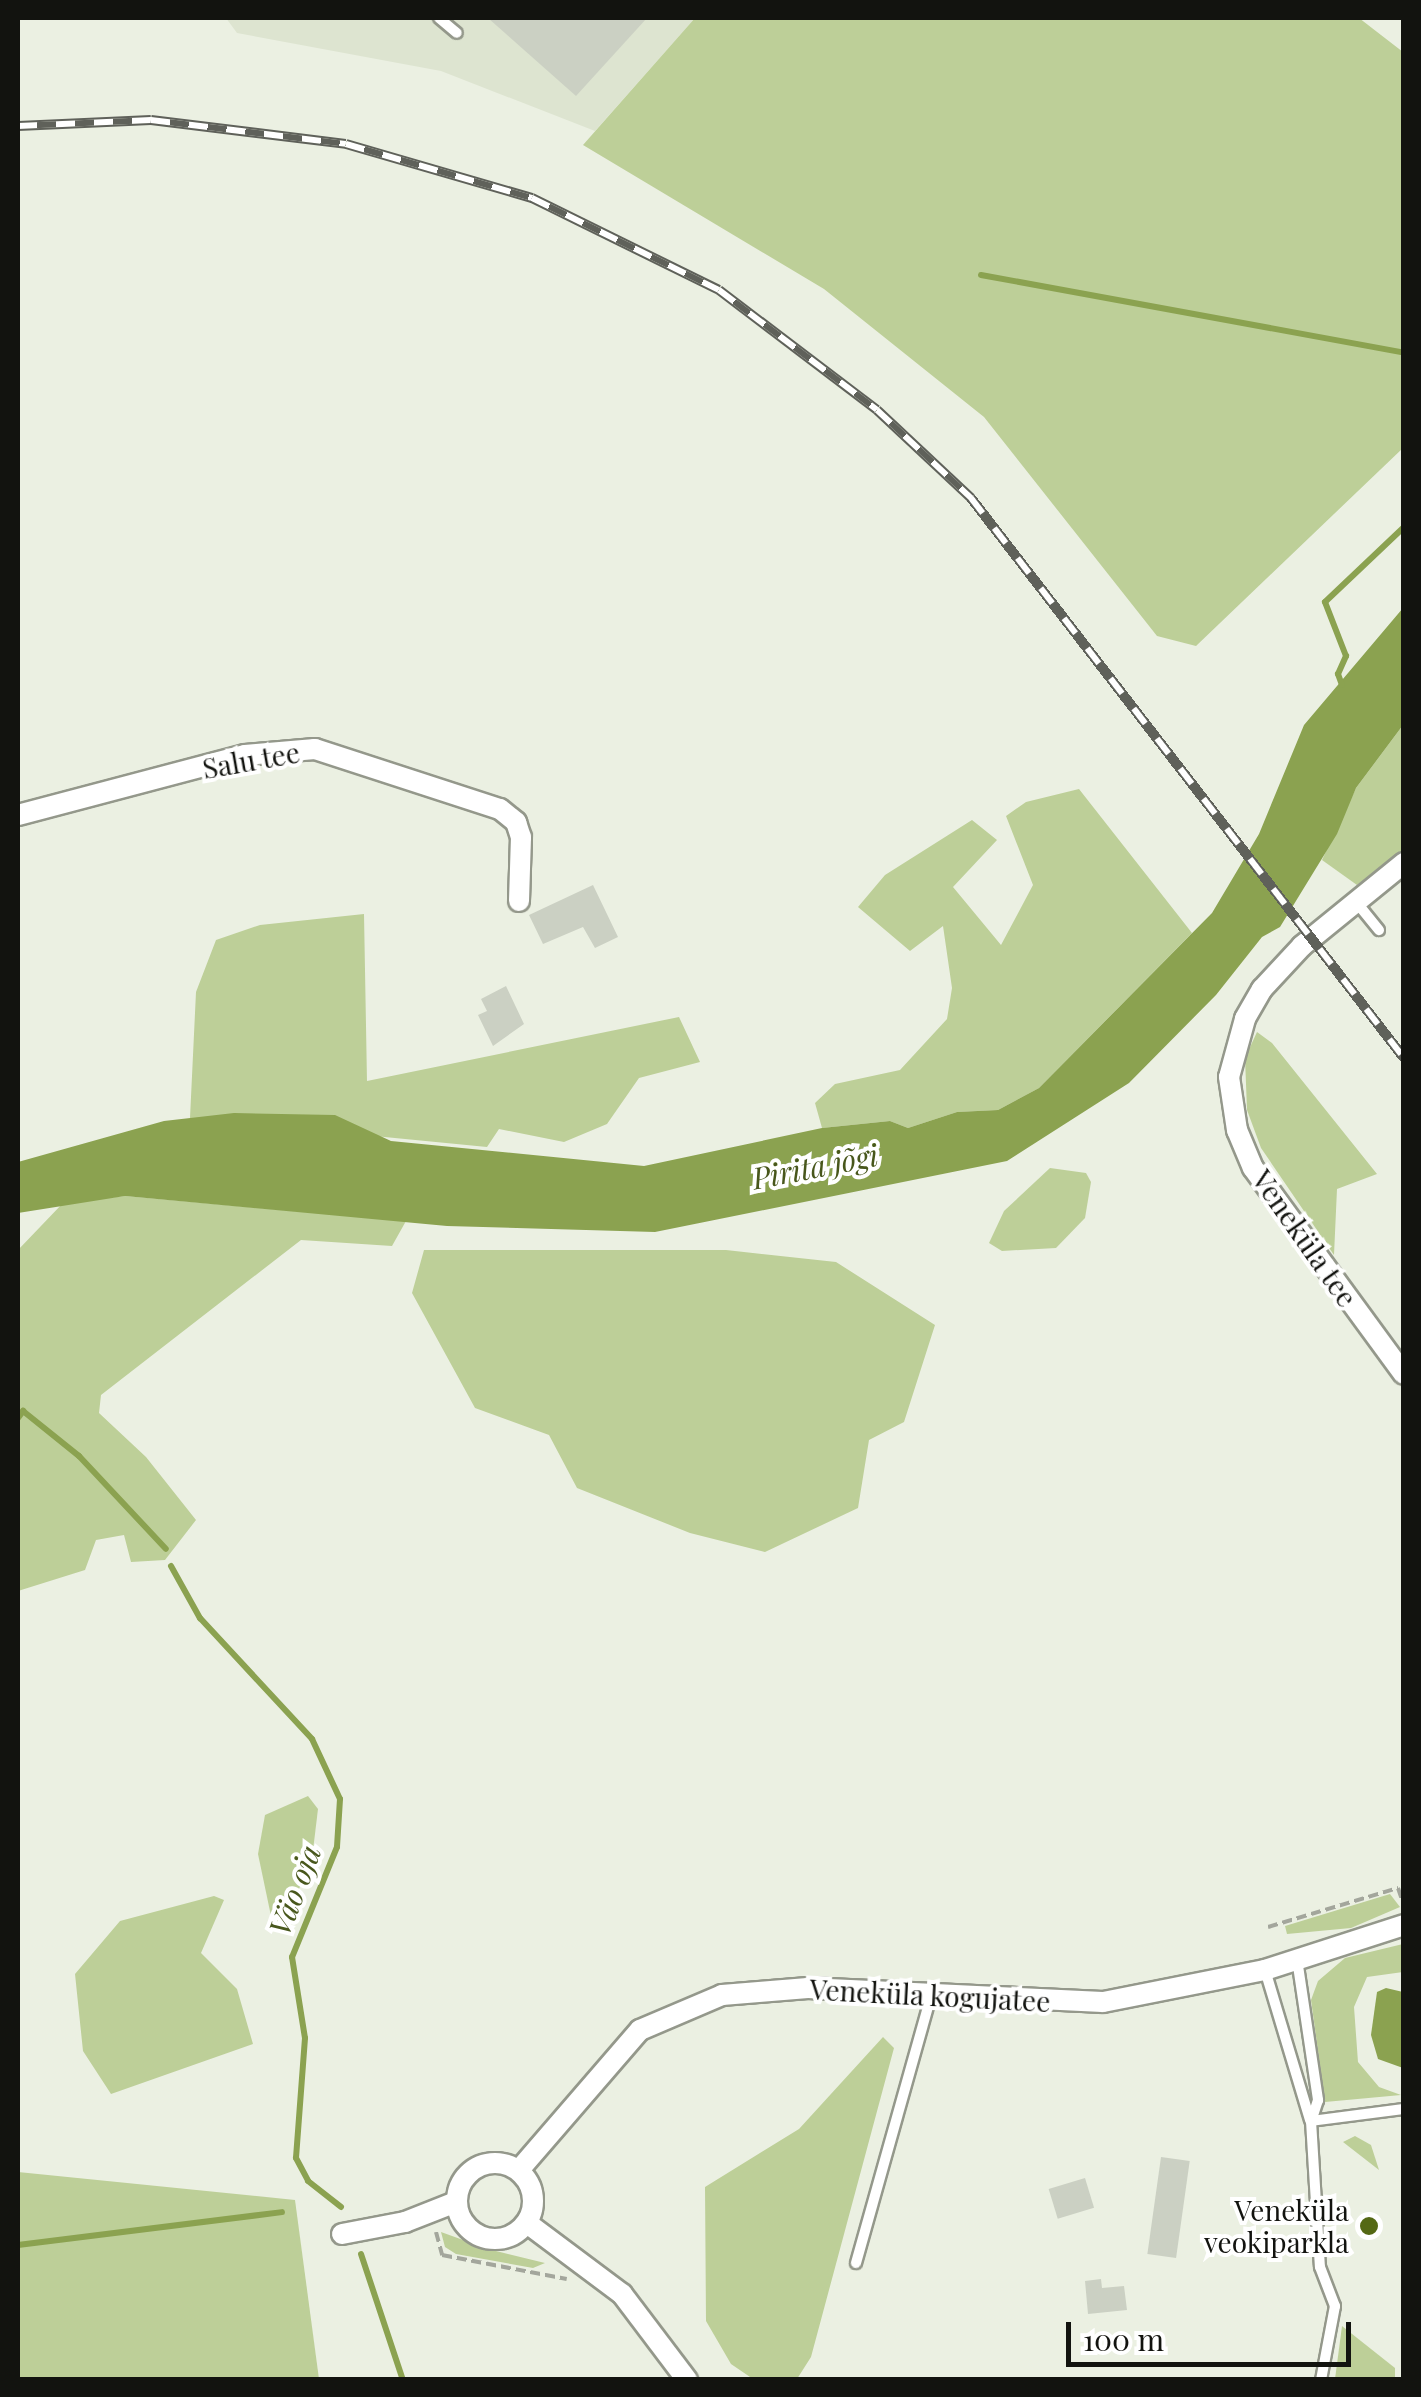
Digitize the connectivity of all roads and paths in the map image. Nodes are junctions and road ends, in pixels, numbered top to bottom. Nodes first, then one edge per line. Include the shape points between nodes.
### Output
1 (439, 18) edge
2 (457, 33) dead end
3 (18, 816) edge
4 (1404, 863) edge
5 (519, 902) dead end
6 (1356, 903) junction
7 (1379, 930) dead end
8 (1404, 1374) edge
9 (1401, 1887) edge
10 (1404, 1905) edge
11 (1404, 1925) edge
12 (1268, 1927) dead end
13 (1297, 1958) junction
14 (1265, 1970) junction
15 (931, 1996) junction
16 (1404, 2109) edge
17 (1311, 2121) junction
18 (518, 2170) junction
19 (456, 2202) junction
20 (527, 2223) junction
21 (436, 2232) dead end
22 (342, 2234) dead end
23 (856, 2263) dead end
24 (579, 2283) dead end
25 (688, 2380) edge
26 (1322, 2380) edge

1 - 2 lane
3 - 5 street, Salu tee via 245,756 315,749 500,809 521,837
4 - 6 street, Veneküla tee
6 - 7 lane
6 - 8 street, Veneküla tee via 1262,989 1233,1050 1230,1104 1253,1168
9 - 10 path
9 - 12 path
11 - 13 street, Veneküla kogujatee
13 - 14 street, Veneküla kogujatee
13 - 17 lane via 1316,2082
14 - 15 street, Veneküla kogujatee via 1104,2002
14 - 17 lane
15 - 18 street, Veneküla kogujatee via 754,1988 690,2004 640,2030
15 - 23 lane
16 - 17 lane
17 - 26 lane via 1320,2267 1334,2306
18 - 19 street via 483,2164 463,2178
18 - 20 street via 532,2189
19 - 20 street via 464,2224 484,2238 508,2238
19 - 22 street via 405,2222
20 - 25 street via 622,2294
21 - 24 path via 442,2255

